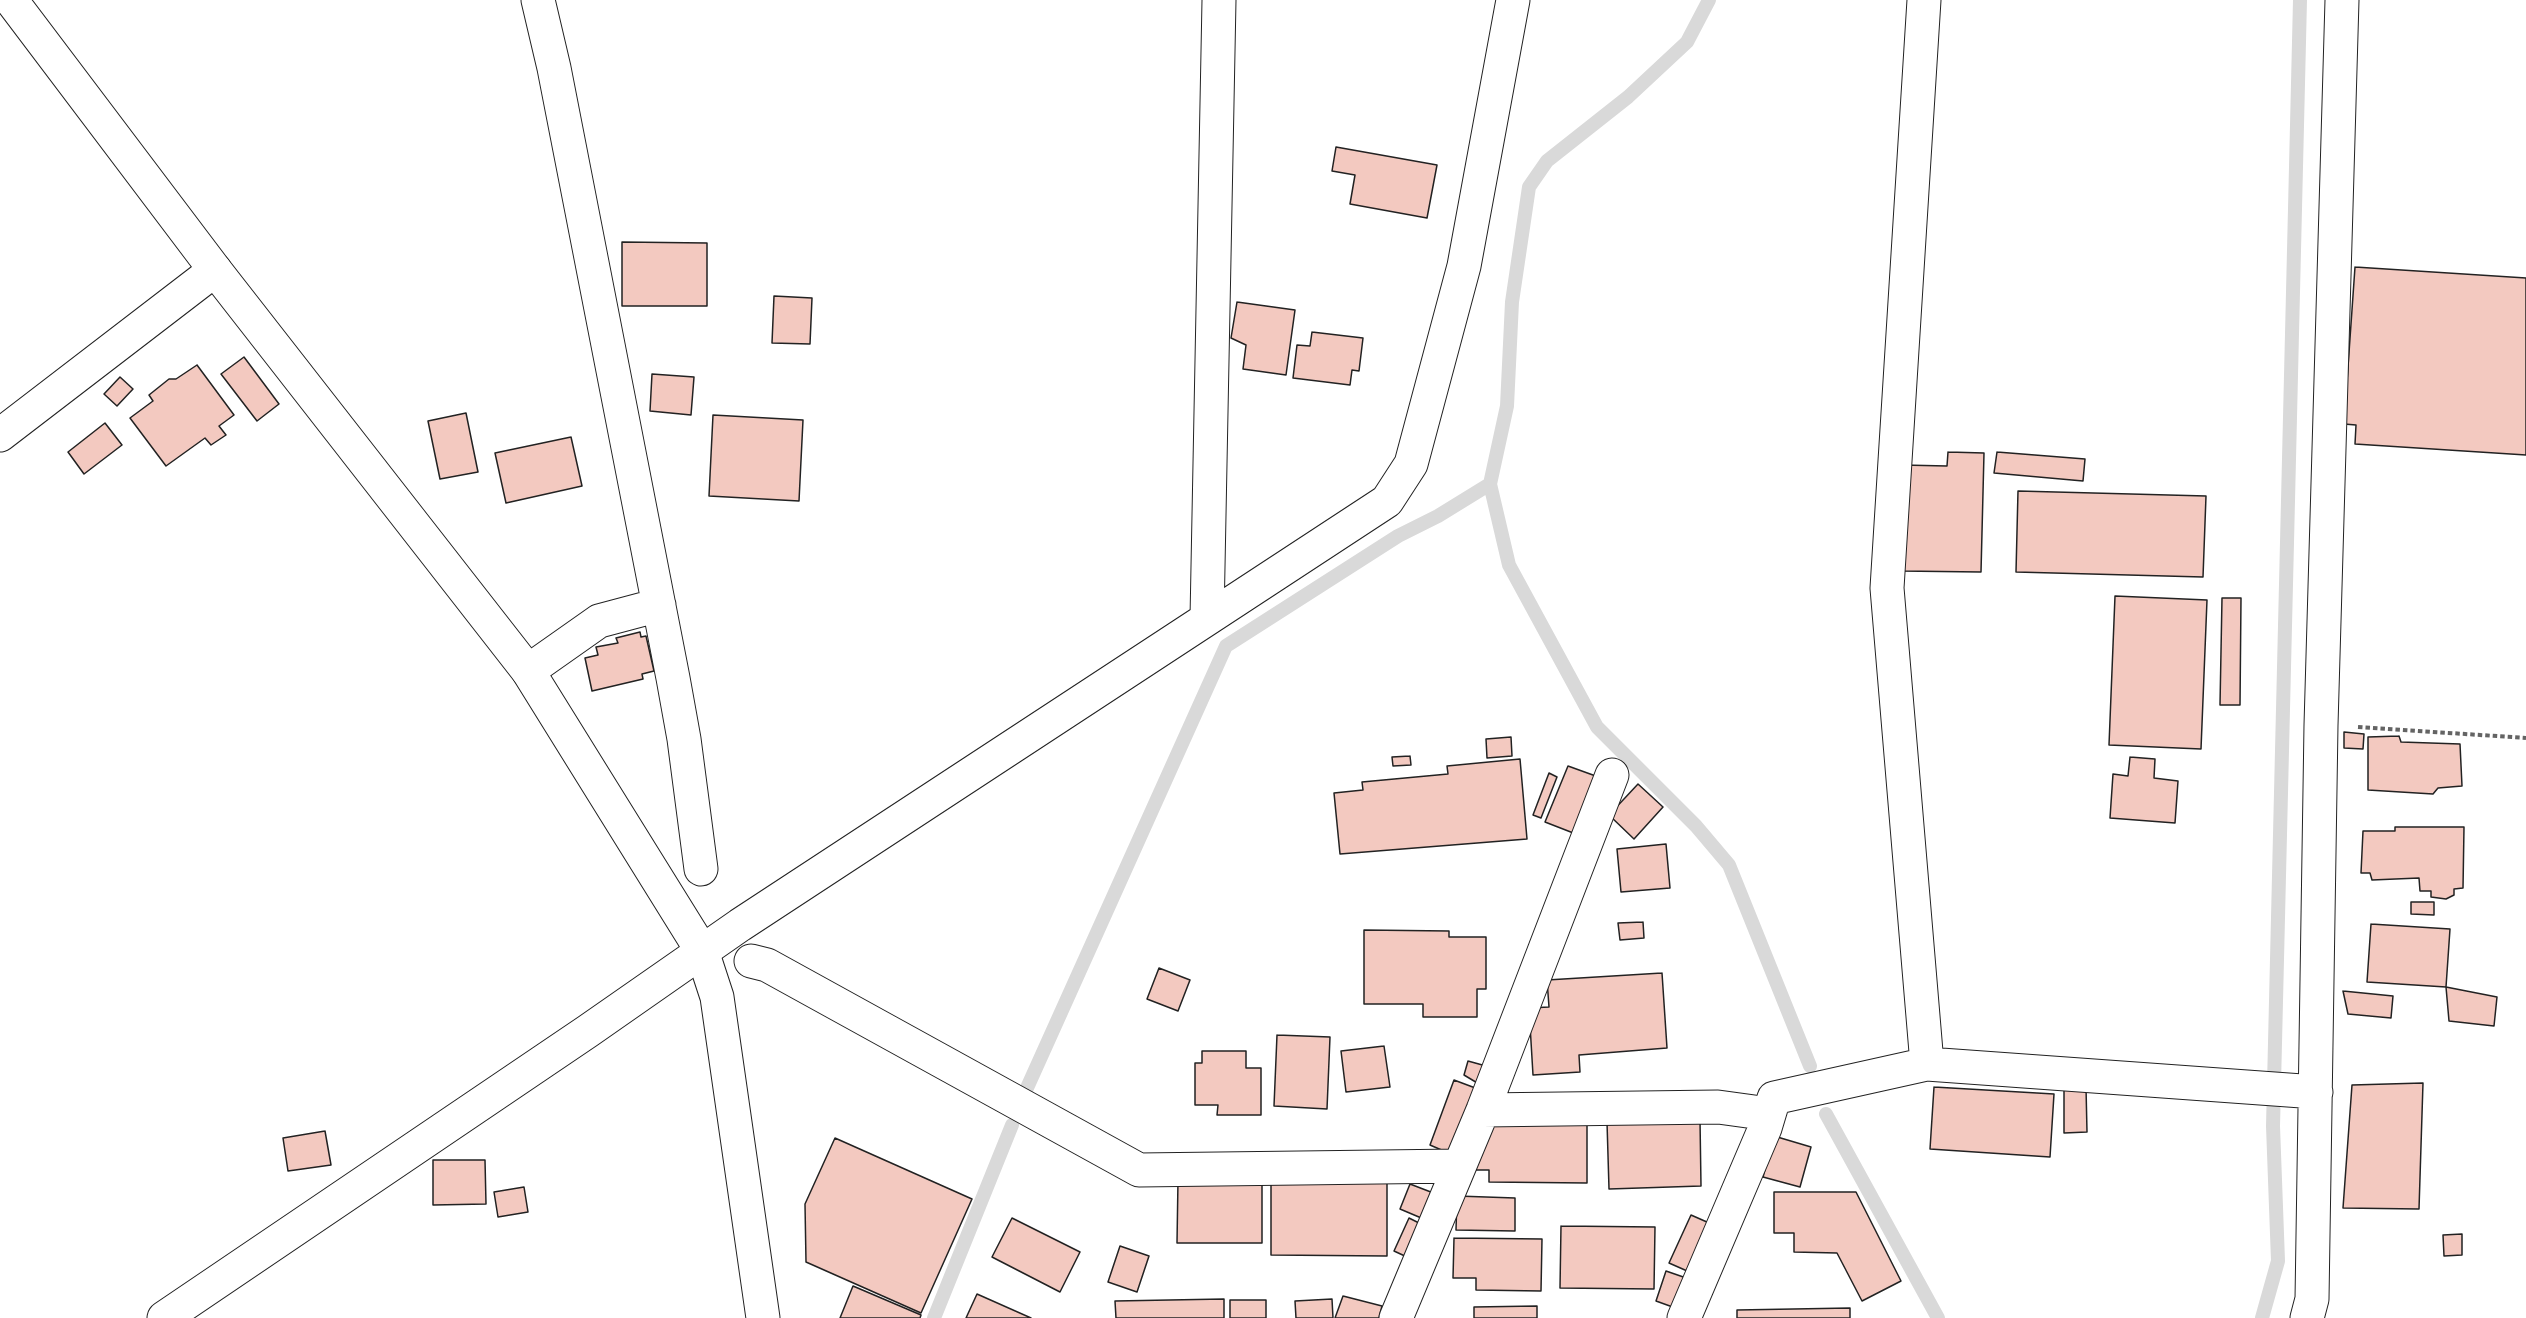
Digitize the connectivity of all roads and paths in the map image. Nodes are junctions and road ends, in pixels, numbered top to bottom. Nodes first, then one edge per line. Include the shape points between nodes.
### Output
1 (11, 0) edge
2 (538, 0) edge
3 (1220, 0) edge
4 (1513, 0) edge
5 (1924, 0) edge
6 (2342, 0) edge
7 (215, 270) junction
8 (0, 435) edge
9 (659, 605) junction
10 (1207, 618) junction
11 (528, 671) junction
12 (2321, 724) junction
13 (2526, 738) edge
14 (1612, 775) dead end
15 (701, 869) dead end
16 (702, 951) junction
17 (751, 961) dead end
18 (1927, 1064) junction
19 (2305, 1091) junction
20 (1483, 1110) junction
21 (1769, 1114) junction
22 (1459, 1166) junction
23 (164, 1318) edge
24 (763, 1318) edge
25 (1396, 1318) edge
26 (1684, 1318) edge
27 (2307, 1318) edge

1 - 7 street
2 - 9 street
3 - 10 street
4 - 10 street via 1464,266 1411,465 1387,501
5 - 18 street via 1887,588
6 - 12 street
7 - 8 street
7 - 11 street
9 - 11 street via 599,621
9 - 15 street via 684,739
10 - 16 street
11 - 16 street
12 - 13 path
12 - 19 street
14 - 20 street
16 - 23 street
16 - 24 street via 717,997
17 - 22 street via 766,965 1139,1170
18 - 19 street
18 - 21 street via 1774,1098
19 - 27 street via 2312,1299
20 - 21 street via 1718,1107
20 - 22 street
21 - 26 street
22 - 25 street

